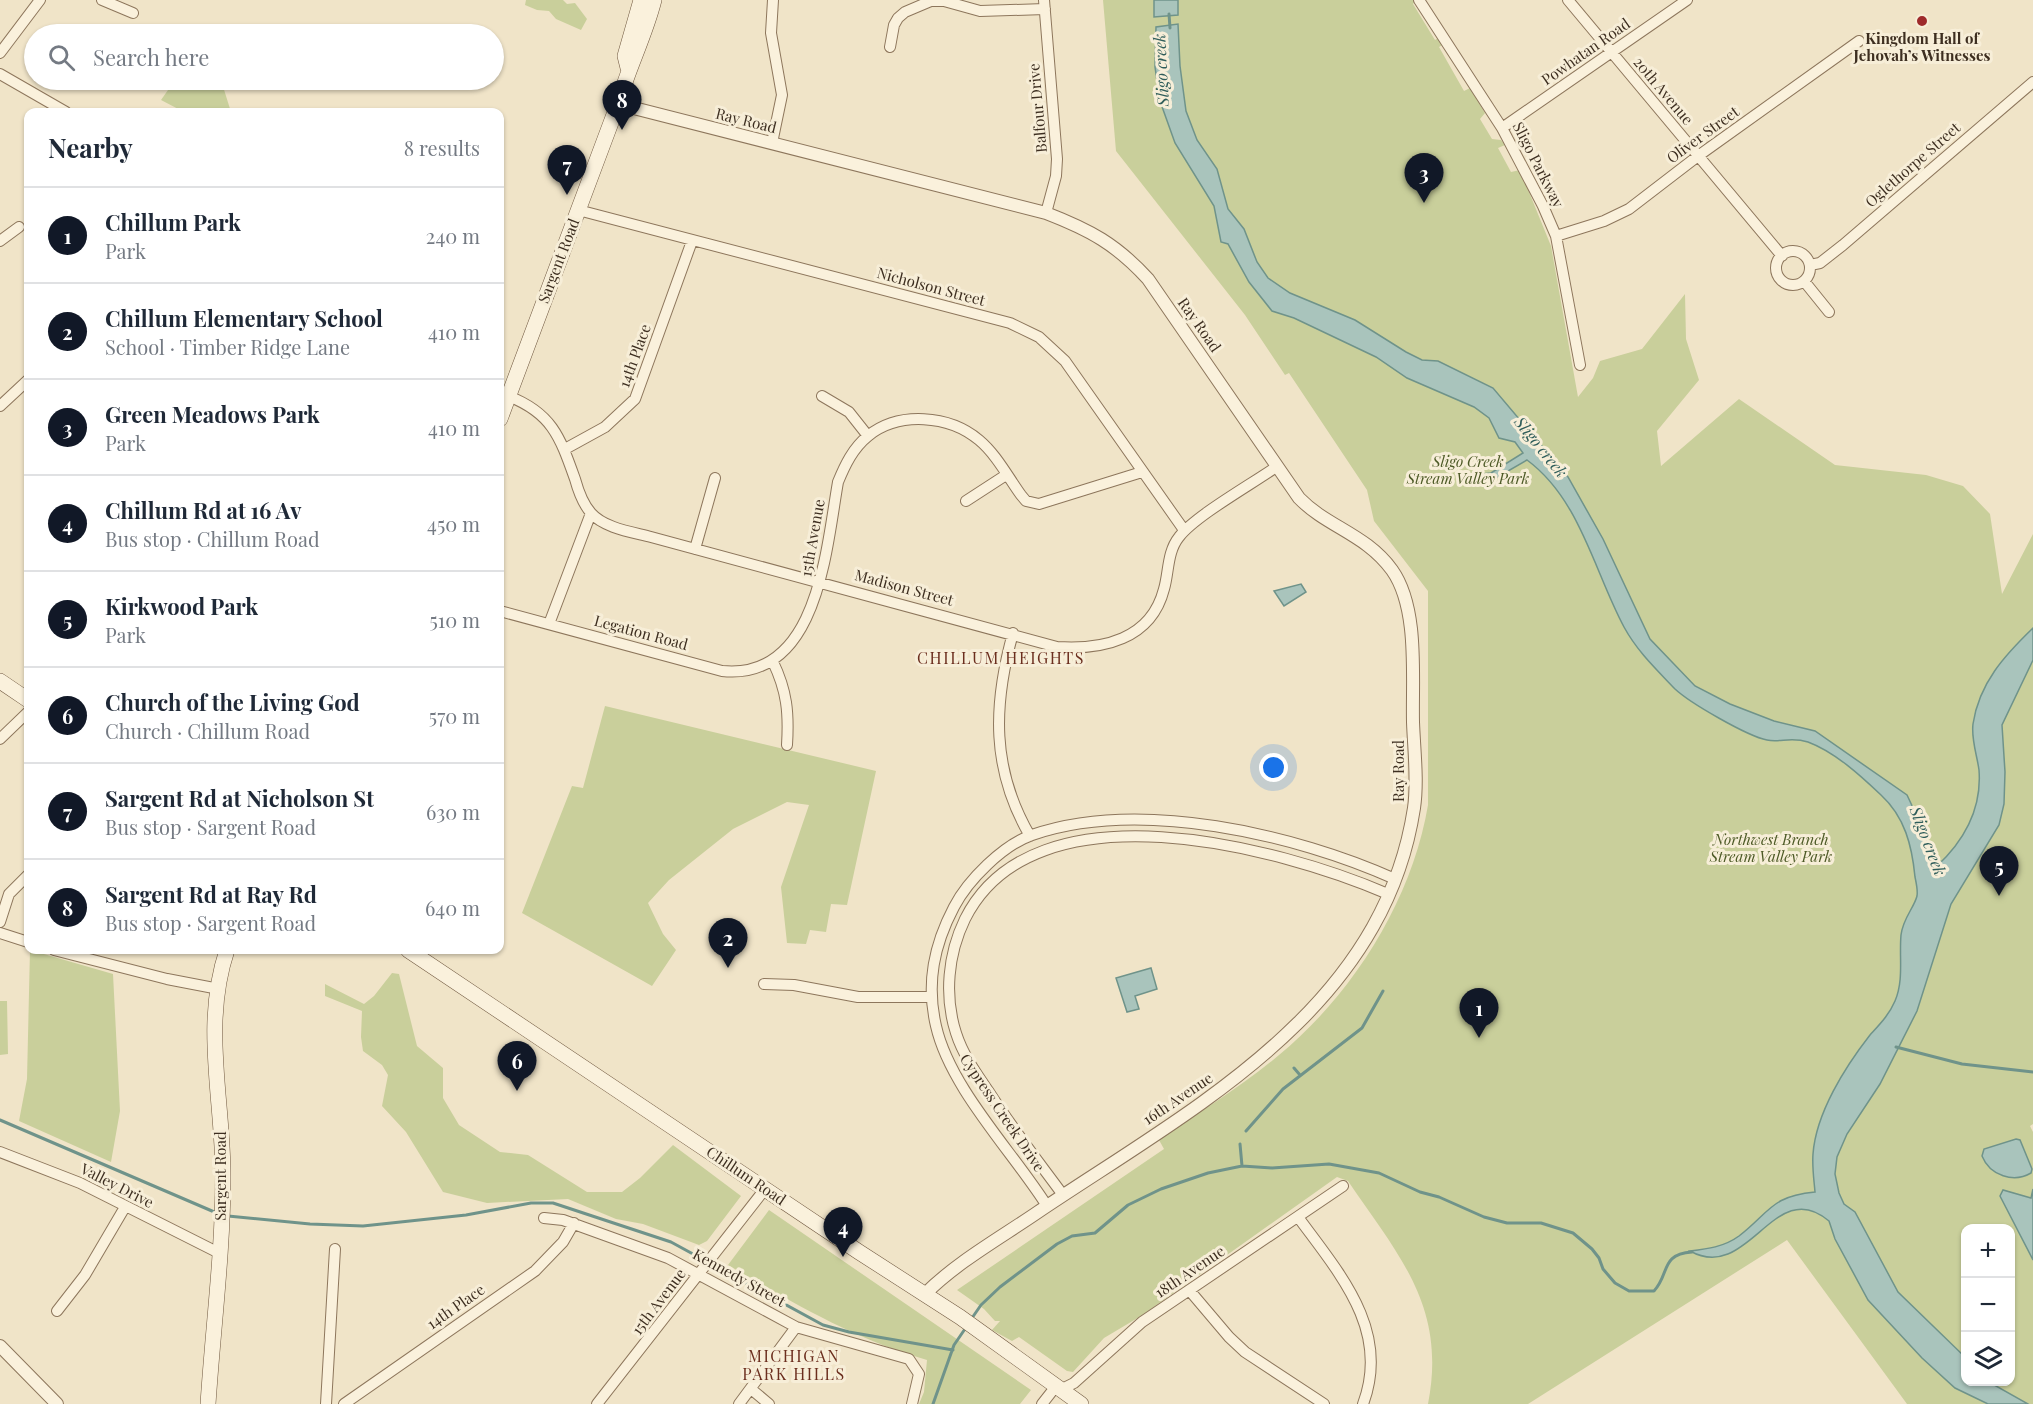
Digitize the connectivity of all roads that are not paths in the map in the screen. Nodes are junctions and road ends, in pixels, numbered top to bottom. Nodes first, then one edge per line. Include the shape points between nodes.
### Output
1 (40, 0) edge
2 (102, 0) edge
3 (641, 0) edge
4 (654, 0) edge
5 (773, 0) edge
6 (1419, 0) edge
7 (1568, 0) edge
8 (1687, 0) edge
9 (1045, 4) edge
10 (133, 13) dead end
11 (1859, 41) dead end
12 (890, 47) dead end
13 (1612, 52) junction
14 (0, 53) edge
15 (628, 68) junction
16 (0, 74) edge
17 (2033, 82) edge
18 (24, 88) edge
19 (28, 90) edge
20 (618, 104) junction
21 (59, 108) edge
22 (1502, 128) junction
23 (772, 143) junction
24 (1698, 156) junction
25 (578, 210) junction
26 (1046, 213) junction
27 (19, 227) dead end
28 (1556, 236) junction
29 (0, 241) edge
30 (692, 241) junction
31 (1782, 255) junction
32 (1810, 265) junction
33 (1804, 281) junction
34 (1829, 312) dead end
35 (1581, 365) dead end
36 (24, 384) edge
37 (508, 396) junction
38 (822, 396) dead end
39 (0, 406) edge
40 (504, 407) edge
41 (868, 436) junction
42 (565, 449) junction
43 (1276, 467) junction
44 (1142, 472) junction
45 (1006, 475) junction
46 (715, 478) dead end
47 (966, 501) dead end
48 (591, 513) junction
49 (1184, 530) junction
50 (695, 549) junction
51 (821, 582) junction
52 (504, 612) edge
53 (549, 624) junction
54 (1013, 633) junction
55 (773, 662) junction
56 (0, 681) edge
57 (24, 696) edge
58 (24, 716) edge
59 (0, 739) edge
60 (787, 745) dead end
61 (1030, 836) junction
62 (24, 879) edge
63 (1395, 879) junction
64 (1388, 894) junction
65 (0, 922) edge
66 (0, 933) edge
67 (24, 941) edge
68 (70, 954) edge
69 (226, 954) edge
70 (414, 954) edge
71 (764, 984) dead end
72 (219, 989) junction
73 (932, 997) junction
74 (0, 1152) edge
75 (1343, 1186) dead end
76 (765, 1189) junction
77 (1063, 1196) junction
78 (1047, 1206) junction
79 (125, 1207) junction
80 (1298, 1217) junction
81 (544, 1218) dead end
82 (574, 1223) junction
83 (336, 1249) dead end
84 (219, 1253) junction
85 (706, 1265) junction
86 (1190, 1291) junction
87 (925, 1294) junction
88 (57, 1311) dead end
89 (796, 1327) junction
90 (1, 1350) edge
91 (751, 1389) junction
92 (1060, 1390) junction
93 (57, 1404) edge
94 (208, 1404) edge
95 (326, 1404) edge
96 (344, 1404) edge
97 (597, 1404) edge
98 (739, 1404) edge
99 (769, 1404) edge
100 (912, 1404) edge
101 (1042, 1404) edge
102 (1082, 1404) edge
103 (1324, 1404) edge
104 (1363, 1404) edge

1 - 14 street
2 - 10 street
3 - 15 main road, Sargent Road via 625,56
4 - 15 main road, Sargent Road via 648,28
5 - 23 street via 771,33 782,95
6 - 22 street, Sligo Parkway
7 - 13 street, 20th Avenue
8 - 13 street, Powhatan Road
9 - 12 street via 980,11 931,1 898,18
9 - 26 street, Balfour Drive via 1057,159
11 - 24 street, Oliver Street
13 - 22 street, Powhatan Road
13 - 24 street, 20th Avenue
15 - 20 main road, Sargent Road
16 - 18 street
17 - 32 street, Oglethorpe Street via 1836,251
19 - 21 street
20 - 23 street, Ray Road
20 - 25 main road, Sargent Road
22 - 28 street, Sligo Parkway
23 - 26 street, Ray Road
24 - 28 street, Oliver Street via 1629,208 1604,221
24 - 31 street, 20th Avenue
25 - 30 street, Nicholson Street
25 - 37 main road, Sargent Road
26 - 43 street, Ray Road via 1104,239 1148,279
27 - 29 street
28 - 35 street, Sligo Parkway
30 - 42 street, 14th Place via 635,399 604,427
30 - 44 street, Nicholson Street via 1029,330 1065,361
31 - 32 street via 1791,251 1801,253
31 - 33 street via 1777,270 1781,279 1789,284
32 - 33 street
33 - 34 street
36 - 39 street
37 - 40 main road, Sargent Road
37 - 42 street via 542,415 558,433
38 - 41 street via 849,412
41 - 45 street, 15th Avenue via 900,422 945,422 980,440
41 - 51 street, 15th Avenue via 854,451 838,482
42 - 48 street via 580,494
43 - 49 street, Madison Street
43 - 63 street, Ray Road via 1306,505 1378,554 1391,569 1406,599 1415,792 1409,834
44 - 45 street, 15th Avenue via 1048,504 1026,501
44 - 49 street, Nicholson Street
45 - 47 street
46 - 50 street
48 - 50 street, Madison Street via 616,528
48 - 53 street
49 - 54 street, Madison Street via 1171,552 1160,602 1148,620 1128,637 1080,648 1057,647
50 - 51 street, Madison Street
51 - 54 street, Madison Street
51 - 55 street, 15th Avenue via 800,629
52 - 53 street, Legation Road
53 - 55 street, Legation Road via 722,671 748,672
54 - 61 street via 1000,689 1001,757 1011,798
55 - 60 street via 788,704
56 - 57 main road
58 - 59 street
61 - 63 street, Cypress Creek Drive via 1085,823 1199,824 1266,834
61 - 73 street, Cypress Creek Drive via 981,870 956,902 935,949
62 - 65 street via 9,894
63 - 64 street, 16th Avenue
64 - 77 street, 16th Avenue via 1337,981 1281,1042 1248,1070
64 - 77 street, Cypress Creek Drive via 1293,859 1172,838 1102,839 1054,845 1005,871 970,910 958,936 951,966 950,1012 963,1052
66 - 67 street
68 - 72 street
69 - 72 main road, Sargent Road
70 - 76 main road, Chillum Road
71 - 73 street via 858,997
72 - 84 main road, Sargent Road via 213,1038 222,1135
73 - 78 street, Cypress Creek Drive via 949,1064
74 - 79 street, Valley Drive via 72,1180
75 - 80 street, 18th Avenue
76 - 85 street, 15th Avenue
76 - 87 main road, Chillum Road
77 - 78 street, 16th Avenue
78 - 87 street, 16th Avenue
79 - 84 street, Valley Drive
79 - 88 street via 85,1275
80 - 86 street, 18th Avenue
80 - 104 street via 1347,1283 1367,1327 1370,1364
81 - 82 street, Kennedy Street
82 - 85 street, Kennedy Street via 648,1250
82 - 96 street, 14th Place via 535,1271
83 - 95 street
84 - 94 main road, Sargent Road
85 - 89 street, Kennedy Street
85 - 97 street, 15th Avenue
86 - 92 street, 18th Avenue via 1142,1322 1074,1383
86 - 103 street via 1245,1352
87 - 92 main road, Chillum Road
89 - 91 street
89 - 100 street, Kennedy Street via 909,1359 917,1368 917,1392
90 - 93 street
91 - 98 street
91 - 99 street
92 - 101 street via 1053,1390
92 - 102 main road, Chillum Road

